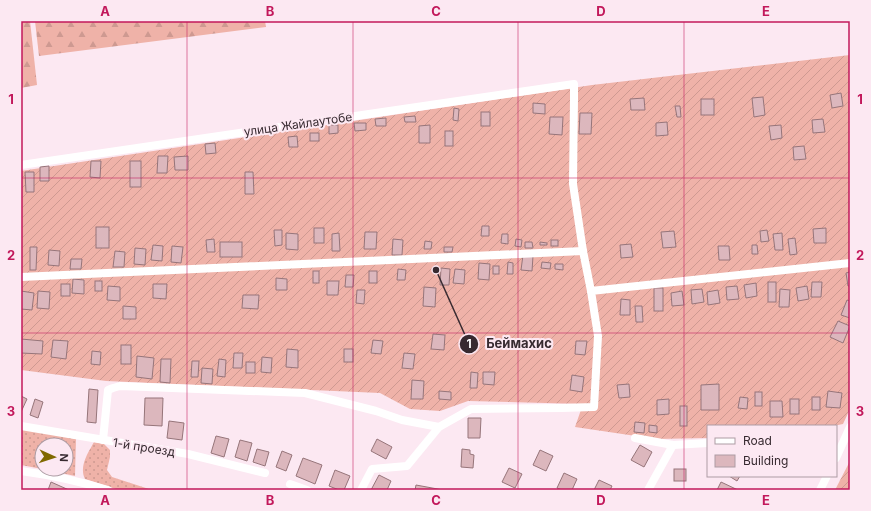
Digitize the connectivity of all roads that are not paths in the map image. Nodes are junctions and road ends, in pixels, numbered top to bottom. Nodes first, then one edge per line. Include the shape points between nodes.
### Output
1 (21, 165) edge
2 (583, 251) junction
3 (850, 263) edge
4 (21, 277) edge
5 (591, 291) junction
6 (21, 426) edge
7 (439, 427) junction
8 (850, 427) edge
9 (635, 438) dead end
10 (103, 440) junction
11 (707, 443) edge
12 (673, 445) junction
13 (837, 456) edge
14 (21, 471) edge
15 (265, 473) dead end
16 (826, 477) edge
17 (290, 484) dead end
18 (87, 487) edge
19 (108, 490) edge
20 (307, 490) edge
21 (361, 490) edge
22 (648, 490) edge
23 (820, 490) edge

1 - 2 street, улица Жайлаутобе via 574,84 573,184
2 - 4 street
2 - 5 street
3 - 5 street
5 - 7 street via 598,336 594,406 472,409
6 - 10 street, 1-й проезд
7 - 10 street via 402,420 305,393 120,386 108,390
7 - 21 street via 407,466 372,469
8 - 13 street
9 - 12 street
10 - 15 street, 1-й проезд via 188,454
11 - 12 street
12 - 22 street
14 - 18 street
16 - 23 street
17 - 20 street
18 - 19 street

